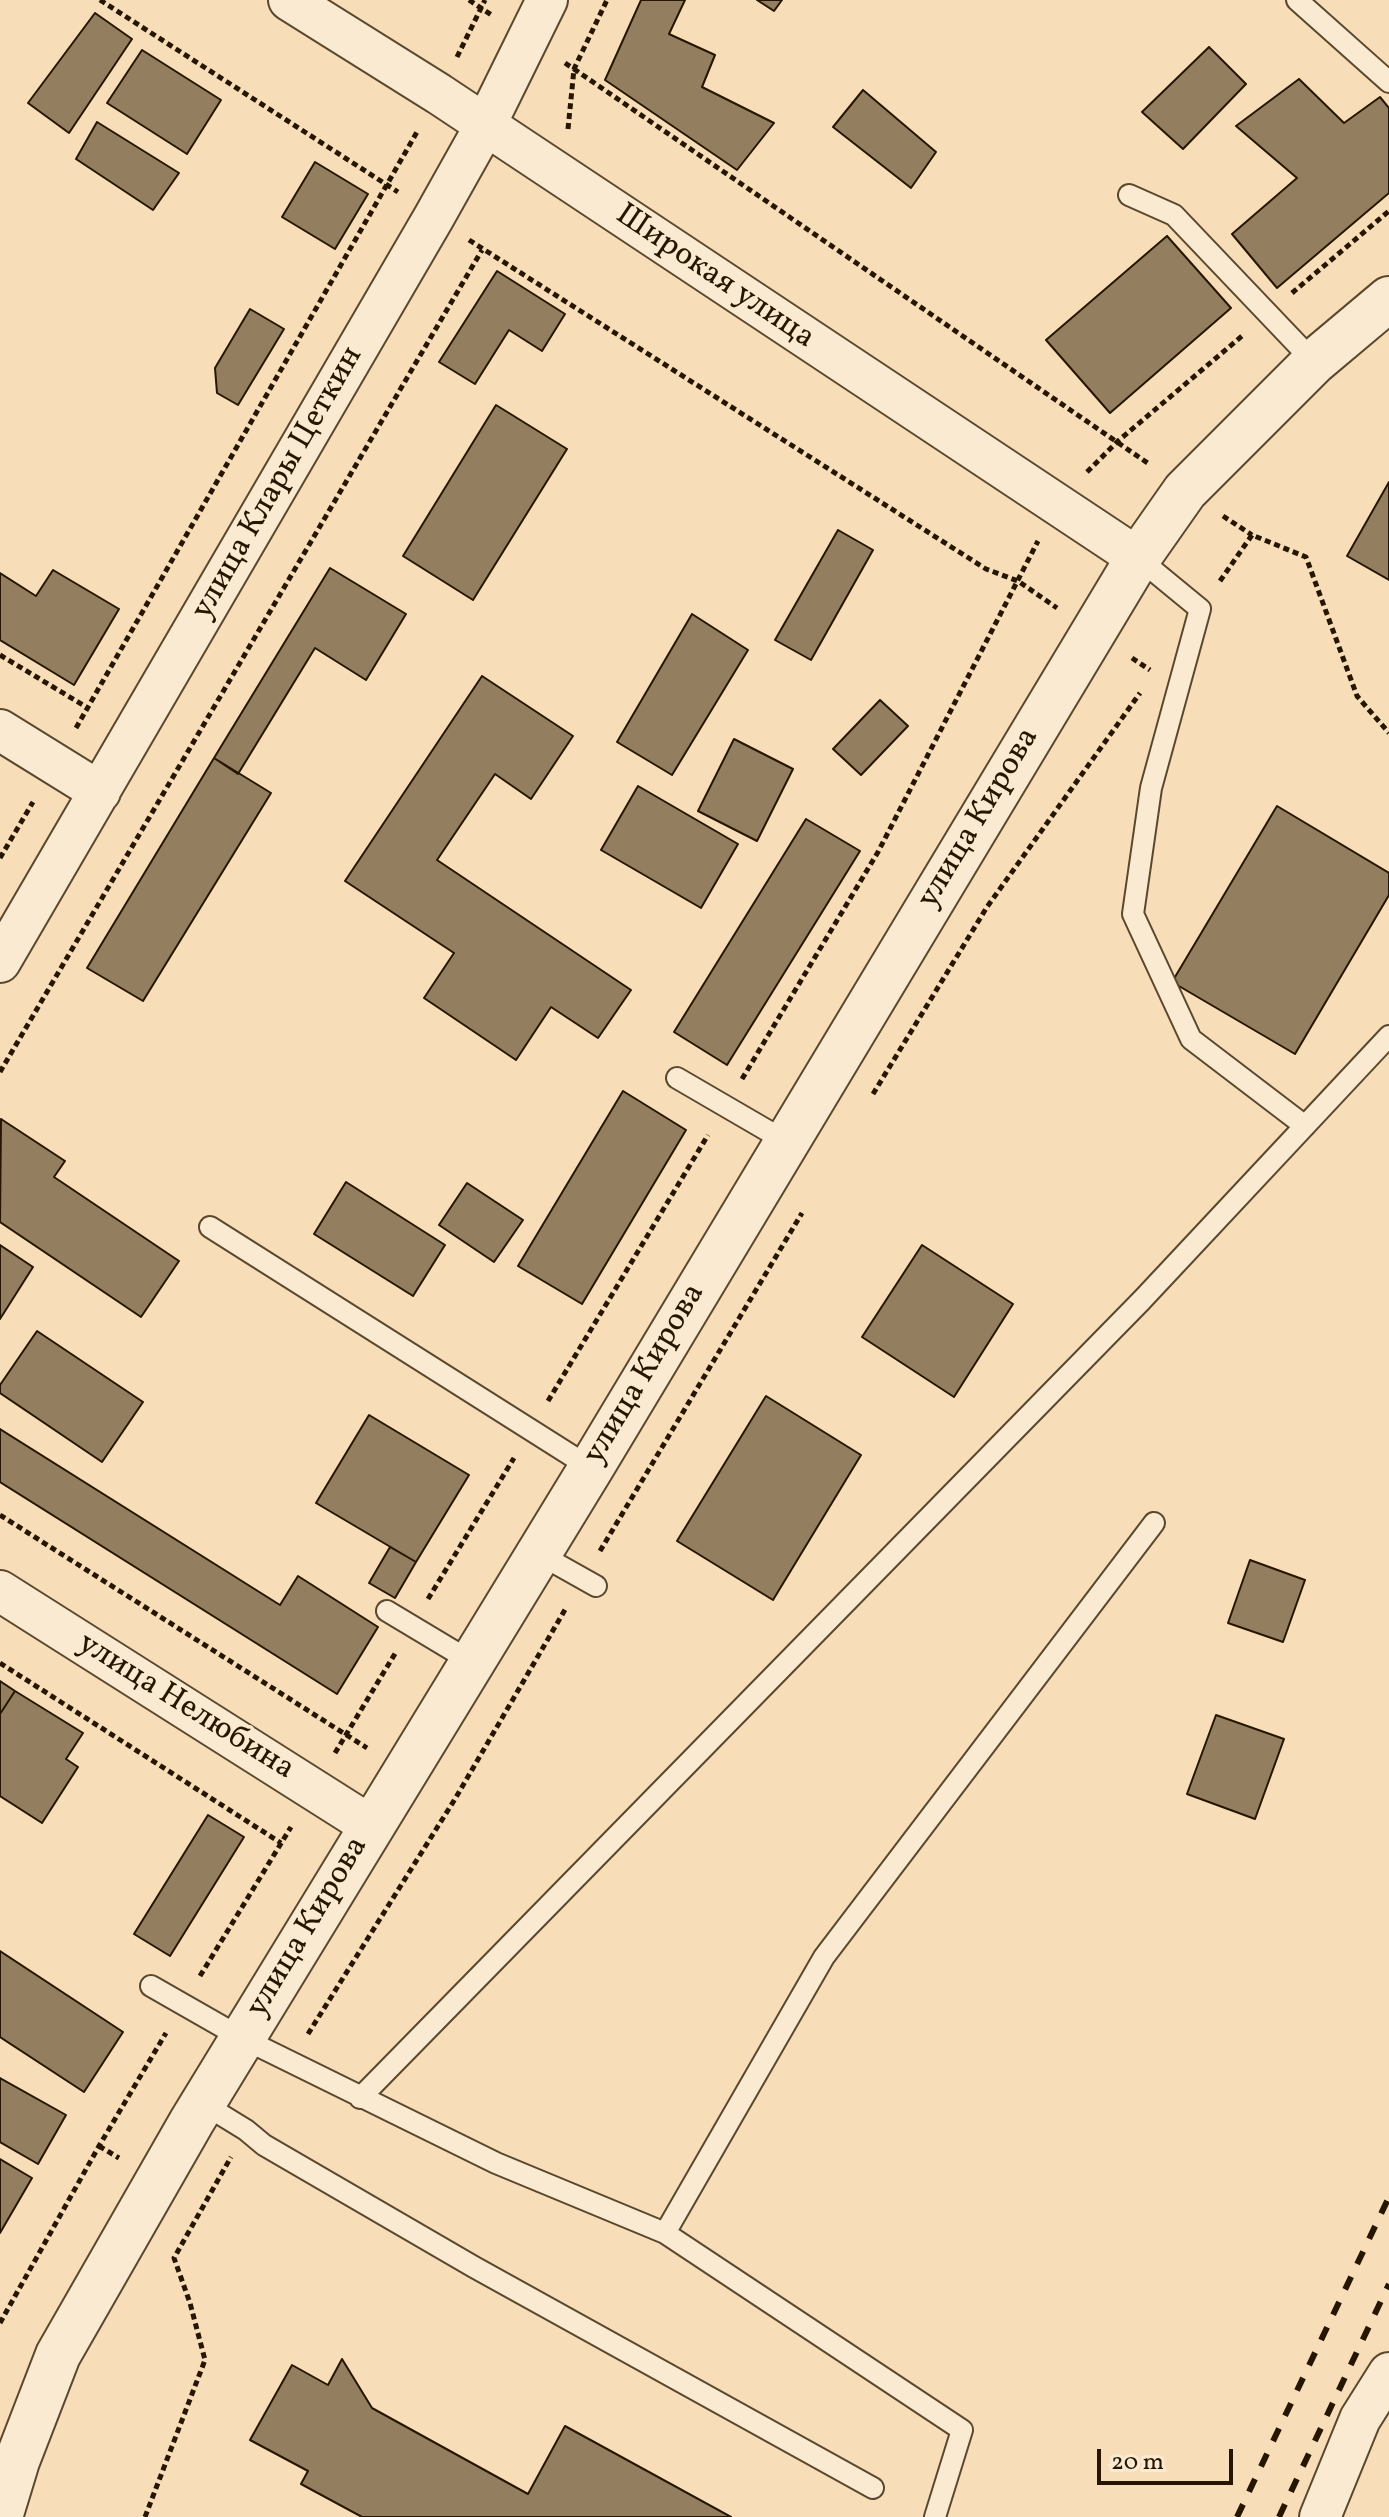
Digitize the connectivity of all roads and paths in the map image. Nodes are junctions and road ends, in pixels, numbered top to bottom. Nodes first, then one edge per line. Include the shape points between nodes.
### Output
1 (100, 0) edge
2 (289, 0) edge
3 (485, 0) edge
4 (547, 0) edge
5 (1297, 0) edge
6 (574, 69) dead end
7 (1389, 82) edge
8 (439, 94) junction
9 (485, 126) junction
10 (387, 185) junction
11 (1129, 195) dead end
12 (434, 217) junction
13 (482, 250) junction
14 (1389, 299) edge
15 (1314, 362) junction
16 (1118, 441) dead end
17 (1138, 558) junction
18 (1093, 632) junction
19 (0, 655) edge
20 (1154, 673) dead end
21 (88, 708) junction
22 (0, 730) edge
23 (55, 765) junction
24 (100, 792) junction
25 (0, 858) edge
26 (987, 907) dead end
27 (0, 962) edge
28 (1389, 1036) edge
29 (0, 1072) edge
30 (677, 1078) dead end
31 (865, 1107) dead end
32 (1305, 1126) junction
33 (787, 1142) junction
34 (809, 1201) dead end
35 (210, 1227) dead end
36 (591, 1468) junction
37 (0, 1515) edge
38 (1154, 1523) dead end
39 (539, 1554) junction
40 (589, 1583) junction
41 (0, 1591) edge
42 (387, 1611) dead end
43 (472, 1662) junction
44 (0, 1663) edge
45 (405, 1770) junction
46 (455, 1799) junction
47 (371, 1826) junction
48 (281, 1843) dead end
49 (151, 1986) dead end
50 (242, 2038) junction
51 (290, 2063) junction
52 (360, 2098) junction
53 (202, 2103) junction
54 (246, 2130) junction
55 (665, 2233) junction
56 (1389, 2373) edge
57 (873, 2488) dead end
58 (0, 2517) edge
59 (145, 2517) edge
60 (935, 2517) edge
61 (1320, 2517) edge

1 - 10 path
2 - 8 street, Широкая улица
3 - 8 path
4 - 9 street, улица Клары Цеткин
5 - 7 lane
6 - 16 path
8 - 9 street, Широкая улица
8 - 10 path
9 - 12 street, улица Клары Цеткин
9 - 17 street, Широкая улица
10 - 12 path
10 - 21 path
11 - 15 lane via 1174,215
12 - 13 path
12 - 24 street, улица Клары Цеткин
13 - 18 path
13 - 29 path
14 - 15 street, улица Кирова
15 - 17 street, улица Кирова via 1185,491
17 - 18 street, улица Кирова
17 - 32 lane via 1200,609 1151,788 1133,914 1191,1039
18 - 20 path
18 - 33 street, улица Кирова
19 - 21 path
21 - 23 path
22 - 23 street
23 - 24 street
23 - 25 path
24 - 27 street, улица Клары Цеткин
26 - 31 path
28 - 32 lane
30 - 33 lane
32 - 52 lane via 1142,1300
33 - 36 street, улица Кирова
34 - 40 path
35 - 36 lane
36 - 39 street, улица Кирова
37 - 45 path
38 - 55 lane via 824,1957
39 - 40 lane
39 - 43 street, улица Кирова
40 - 46 path
41 - 47 street, улица Нелюбина
42 - 43 lane
43 - 45 street, улица Кирова
44 - 48 path
45 - 46 path
45 - 47 street, улица Кирова
46 - 51 path
47 - 50 street, улица Кирова
49 - 50 lane
50 - 51 lane
50 - 53 street, улица Кирова
51 - 52 lane
52 - 55 lane via 496,2163
53 - 54 lane
53 - 58 street, улица Кирова via 58,2355
54 - 57 lane via 474,2267
54 - 59 path via 174,2258 205,2360
55 - 60 lane via 962,2430
56 - 61 street via 1360,2419

